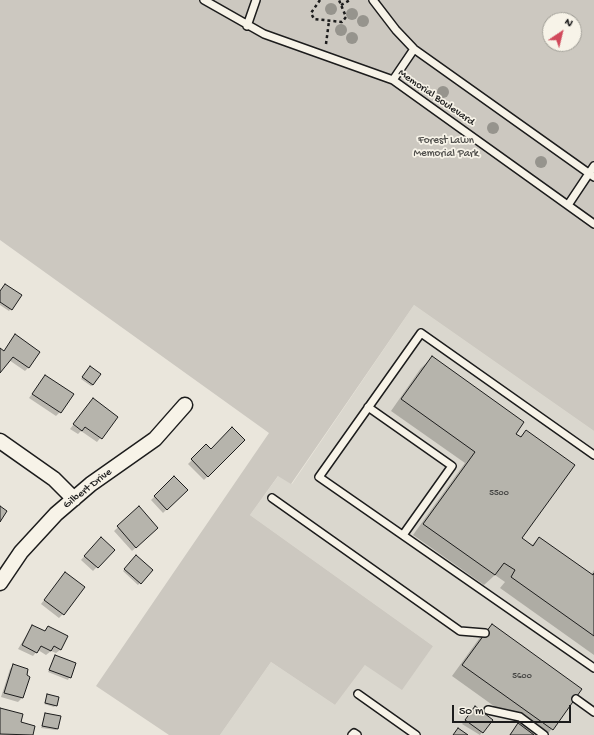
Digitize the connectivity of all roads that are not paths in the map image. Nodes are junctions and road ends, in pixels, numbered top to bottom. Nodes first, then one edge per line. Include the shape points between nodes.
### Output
1 (204, 0) edge
2 (256, 0) edge
3 (373, 0) edge
4 (247, 26) junction
5 (414, 48) junction
6 (393, 80) junction
7 (594, 166) edge
8 (592, 176) edge
9 (568, 205) junction
10 (594, 224) edge
11 (185, 405) dead end
12 (368, 407) junction
13 (0, 441) edge
14 (594, 455) edge
15 (272, 498) dead end
16 (74, 499) junction
17 (403, 535) junction
18 (0, 583) edge
19 (485, 633) dead end
20 (594, 668) edge
21 (358, 694) dead end
22 (576, 699) dead end
23 (488, 710) dead end
24 (594, 712) edge
25 (352, 735) edge
26 (357, 735) edge
27 (416, 735) edge
28 (544, 735) edge

1 - 4 lane, Memorial Boulevard
2 - 4 lane
3 - 5 lane
4 - 6 lane, Memorial Boulevard via 290,45
5 - 6 lane
5 - 8 lane
6 - 9 lane, Memorial Boulevard
7 - 8 lane
8 - 9 lane
9 - 10 lane, Memorial Boulevard
11 - 16 street, Gilbert Drive via 155,439
12 - 14 lane via 421,333
12 - 17 lane via 452,466
12 - 17 lane via 319,477
13 - 16 street via 54,479
15 - 19 lane via 460,631
16 - 18 street, Gilbert Drive via 38,532
17 - 20 lane
21 - 27 lane
22 - 24 lane
23 - 28 lane via 520,717
25 - 26 lane

